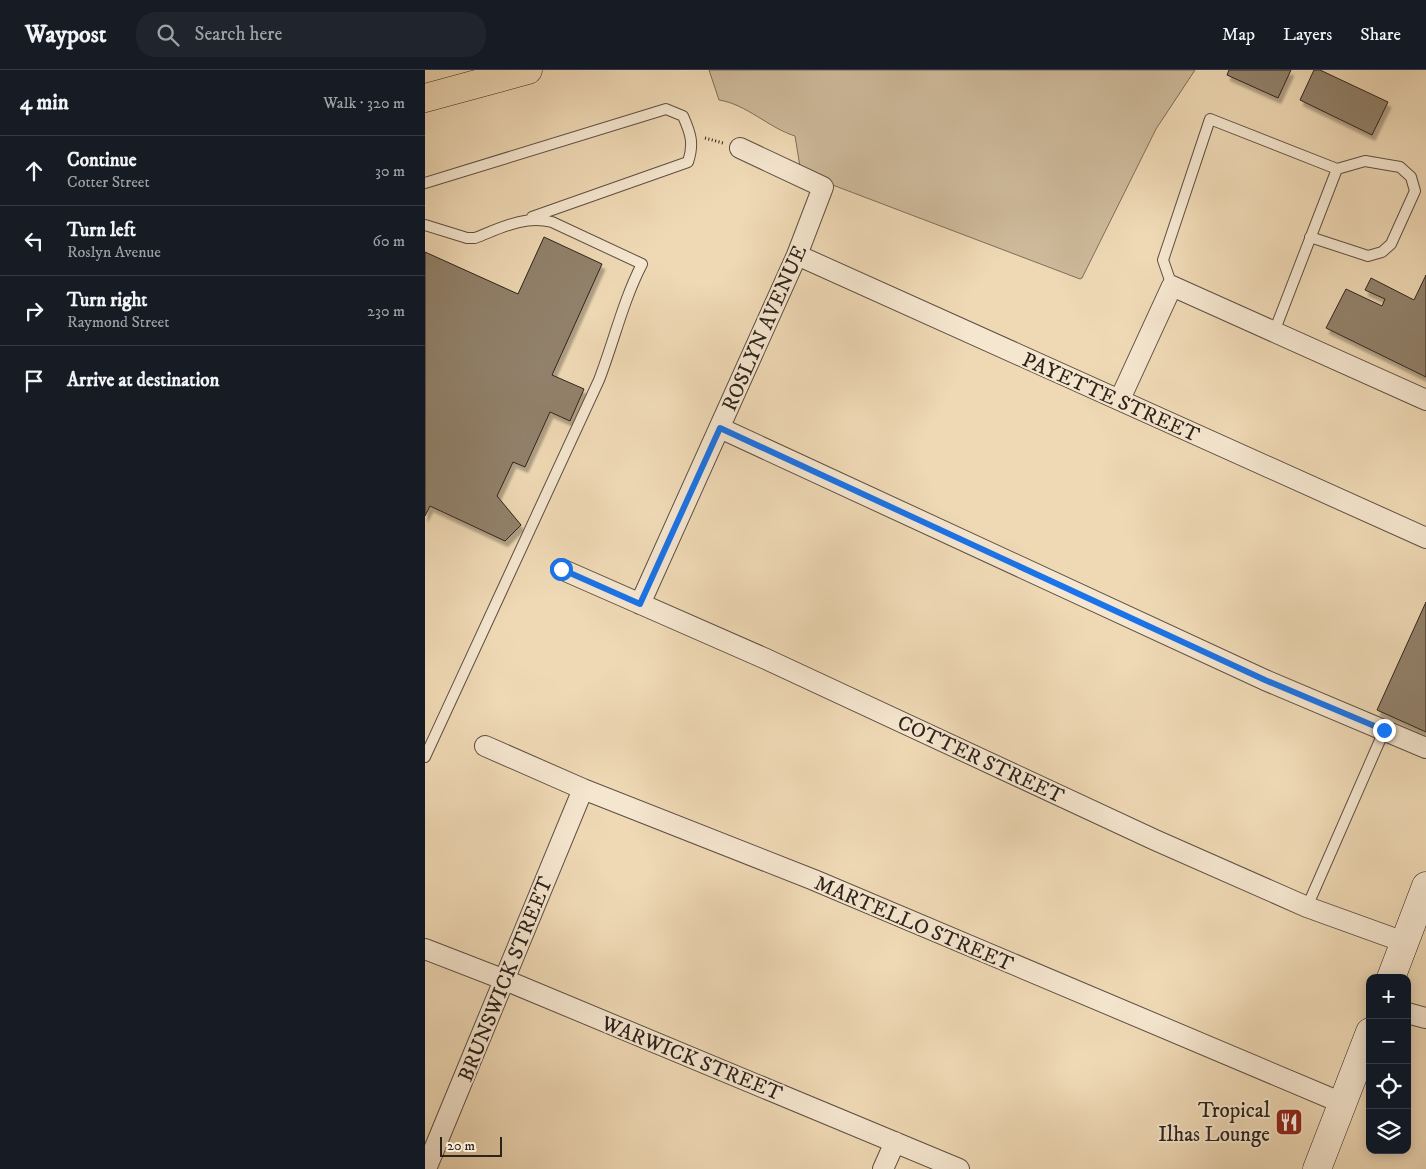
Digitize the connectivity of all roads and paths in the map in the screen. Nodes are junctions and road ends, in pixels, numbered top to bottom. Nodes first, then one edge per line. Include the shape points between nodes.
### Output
1 (527, 70) edge
2 (425, 98) edge
3 (691, 134) junction
4 (740, 148) joint
5 (1337, 169) junction
6 (425, 183) edge
7 (529, 218) junction
8 (425, 225) edge
9 (1311, 237) junction
10 (797, 255) junction
11 (1172, 286) junction
12 (1274, 332) junction
13 (1120, 399) junction
14 (1426, 400) edge
15 (720, 428) junction
16 (1426, 538) edge
17 (561, 569) dead end
18 (640, 604) junction
19 (1384, 730) junction
20 (485, 746) dead end
21 (1426, 748) edge
22 (425, 757) edge
23 (583, 788) junction
24 (1426, 886) edge
25 (1307, 908) junction
26 (1404, 942) junction
27 (425, 949) edge
28 (1392, 974) edge
29 (505, 980) junction
30 (1411, 1013) edge
31 (1426, 1018) edge
32 (1366, 1042) edge
33 (1342, 1103) junction
34 (895, 1142) junction
35 (426, 1169) edge
36 (883, 1169) edge
37 (959, 1169) edge
38 (1317, 1169) edge

1 - 2 main road
3 - 4 path
3 - 6 lane via 683,116 667,109
3 - 7 lane via 693,148 688,162
4 - 10 street, ROSLYN AVENUE via 823,187
5 - 9 lane
5 - 9 lane via 1365,161 1400,166 1411,177 1415,191 1391,244 1382,252 1368,256
5 - 11 lane via 1210,119 1163,260
7 - 8 lane via 475,238
7 - 22 lane via 552,222 642,264 627,294 599,380
9 - 12 lane
10 - 13 street, PAYETTE STREET
10 - 15 street, ROSLYN AVENUE
11 - 12 street
11 - 13 street
12 - 14 street
13 - 16 street, PAYETTE STREET
15 - 18 street, ROSLYN AVENUE
15 - 19 street via 1265,680
17 - 18 street, COTTER STREET
18 - 25 street, COTTER STREET via 767,659
19 - 21 street
19 - 25 lane
20 - 23 street, MARTELLO STREET
23 - 29 street, BRUNSWICK STREET
23 - 33 street, MARTELLO STREET via 815,880
24 - 26 main road
25 - 26 street, COTTER STREET
26 - 28 main road
27 - 29 street, WARWICK STREET
29 - 34 street, WARWICK STREET
29 - 35 street, BRUNSWICK STREET
30 - 31 street
32 - 33 main road
33 - 38 main road
34 - 36 street
34 - 37 street, WARWICK STREET

